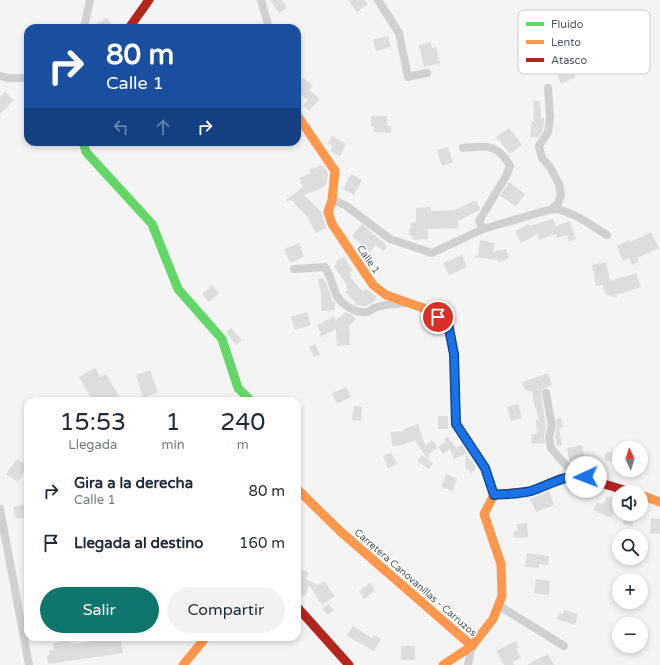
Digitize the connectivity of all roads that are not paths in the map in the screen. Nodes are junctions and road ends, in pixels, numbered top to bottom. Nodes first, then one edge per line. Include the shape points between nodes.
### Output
1 (90, 0) edge
2 (149, 0) edge
3 (261, 0) edge
4 (378, 0) edge
5 (85, 24) edge
6 (132, 24) edge
7 (268, 24) edge
8 (427, 73) dead end
9 (0, 76) edge
10 (24, 78) edge
11 (548, 88) dead end
12 (301, 121) edge
13 (84, 146) edge
14 (463, 148) dead end
15 (332, 200) junction
16 (552, 209) junction
17 (484, 229) junction
18 (607, 235) dead end
19 (294, 269) dead end
20 (408, 302) junction
21 (546, 393) dead end
22 (247, 397) edge
23 (577, 476) junction
24 (612, 487) edge
25 (301, 493) edge
26 (494, 495) junction
27 (648, 498) edge
28 (660, 502) edge
29 (0, 509) edge
30 (498, 605) junction
31 (301, 612) edge
32 (24, 638) edge
33 (25, 641) edge
34 (203, 641) edge
35 (472, 646) junction
36 (564, 646) dead end
37 (29, 665) edge
38 (182, 665) edge
39 (349, 665) edge
40 (443, 665) edge
41 (468, 665) edge

1 - 5 street
2 - 6 street
3 - 7 street
4 - 8 street via 399,33 408,77
9 - 10 street
11 - 16 street via 548,132 539,146 542,158 559,184 561,195
12 - 15 street, Calle 1 via 334,171
13 - 22 street via 86,152 152,224 178,289 222,339 238,388
14 - 17 street via 486,146 498,151 510,166 479,221
15 - 17 street via 345,205 390,239 432,253
15 - 20 street, Calle 1 via 328,212 332,224 373,285 386,295
16 - 17 street
16 - 18 street via 560,209 571,214
19 - 20 street via 325,267 342,303 361,312 384,305
20 - 26 street, Calle 1 via 426,309 448,324 454,354 456,424 485,468
21 - 23 street via 552,426 549,437 552,448
23 - 24 street
23 - 26 street via 560,479 531,491
25 - 35 street, Carretera Canovanillas - Carruzos via 341,532
26 - 30 street, Carretera Canovanillas - Carruzos via 484,514 501,564 502,596
27 - 28 street
29 - 32 street
30 - 35 street, Carretera Canovanillas - Carruzos via 493,619
30 - 36 street
31 - 39 street
33 - 37 street
34 - 38 street
35 - 40 street
35 - 41 street

